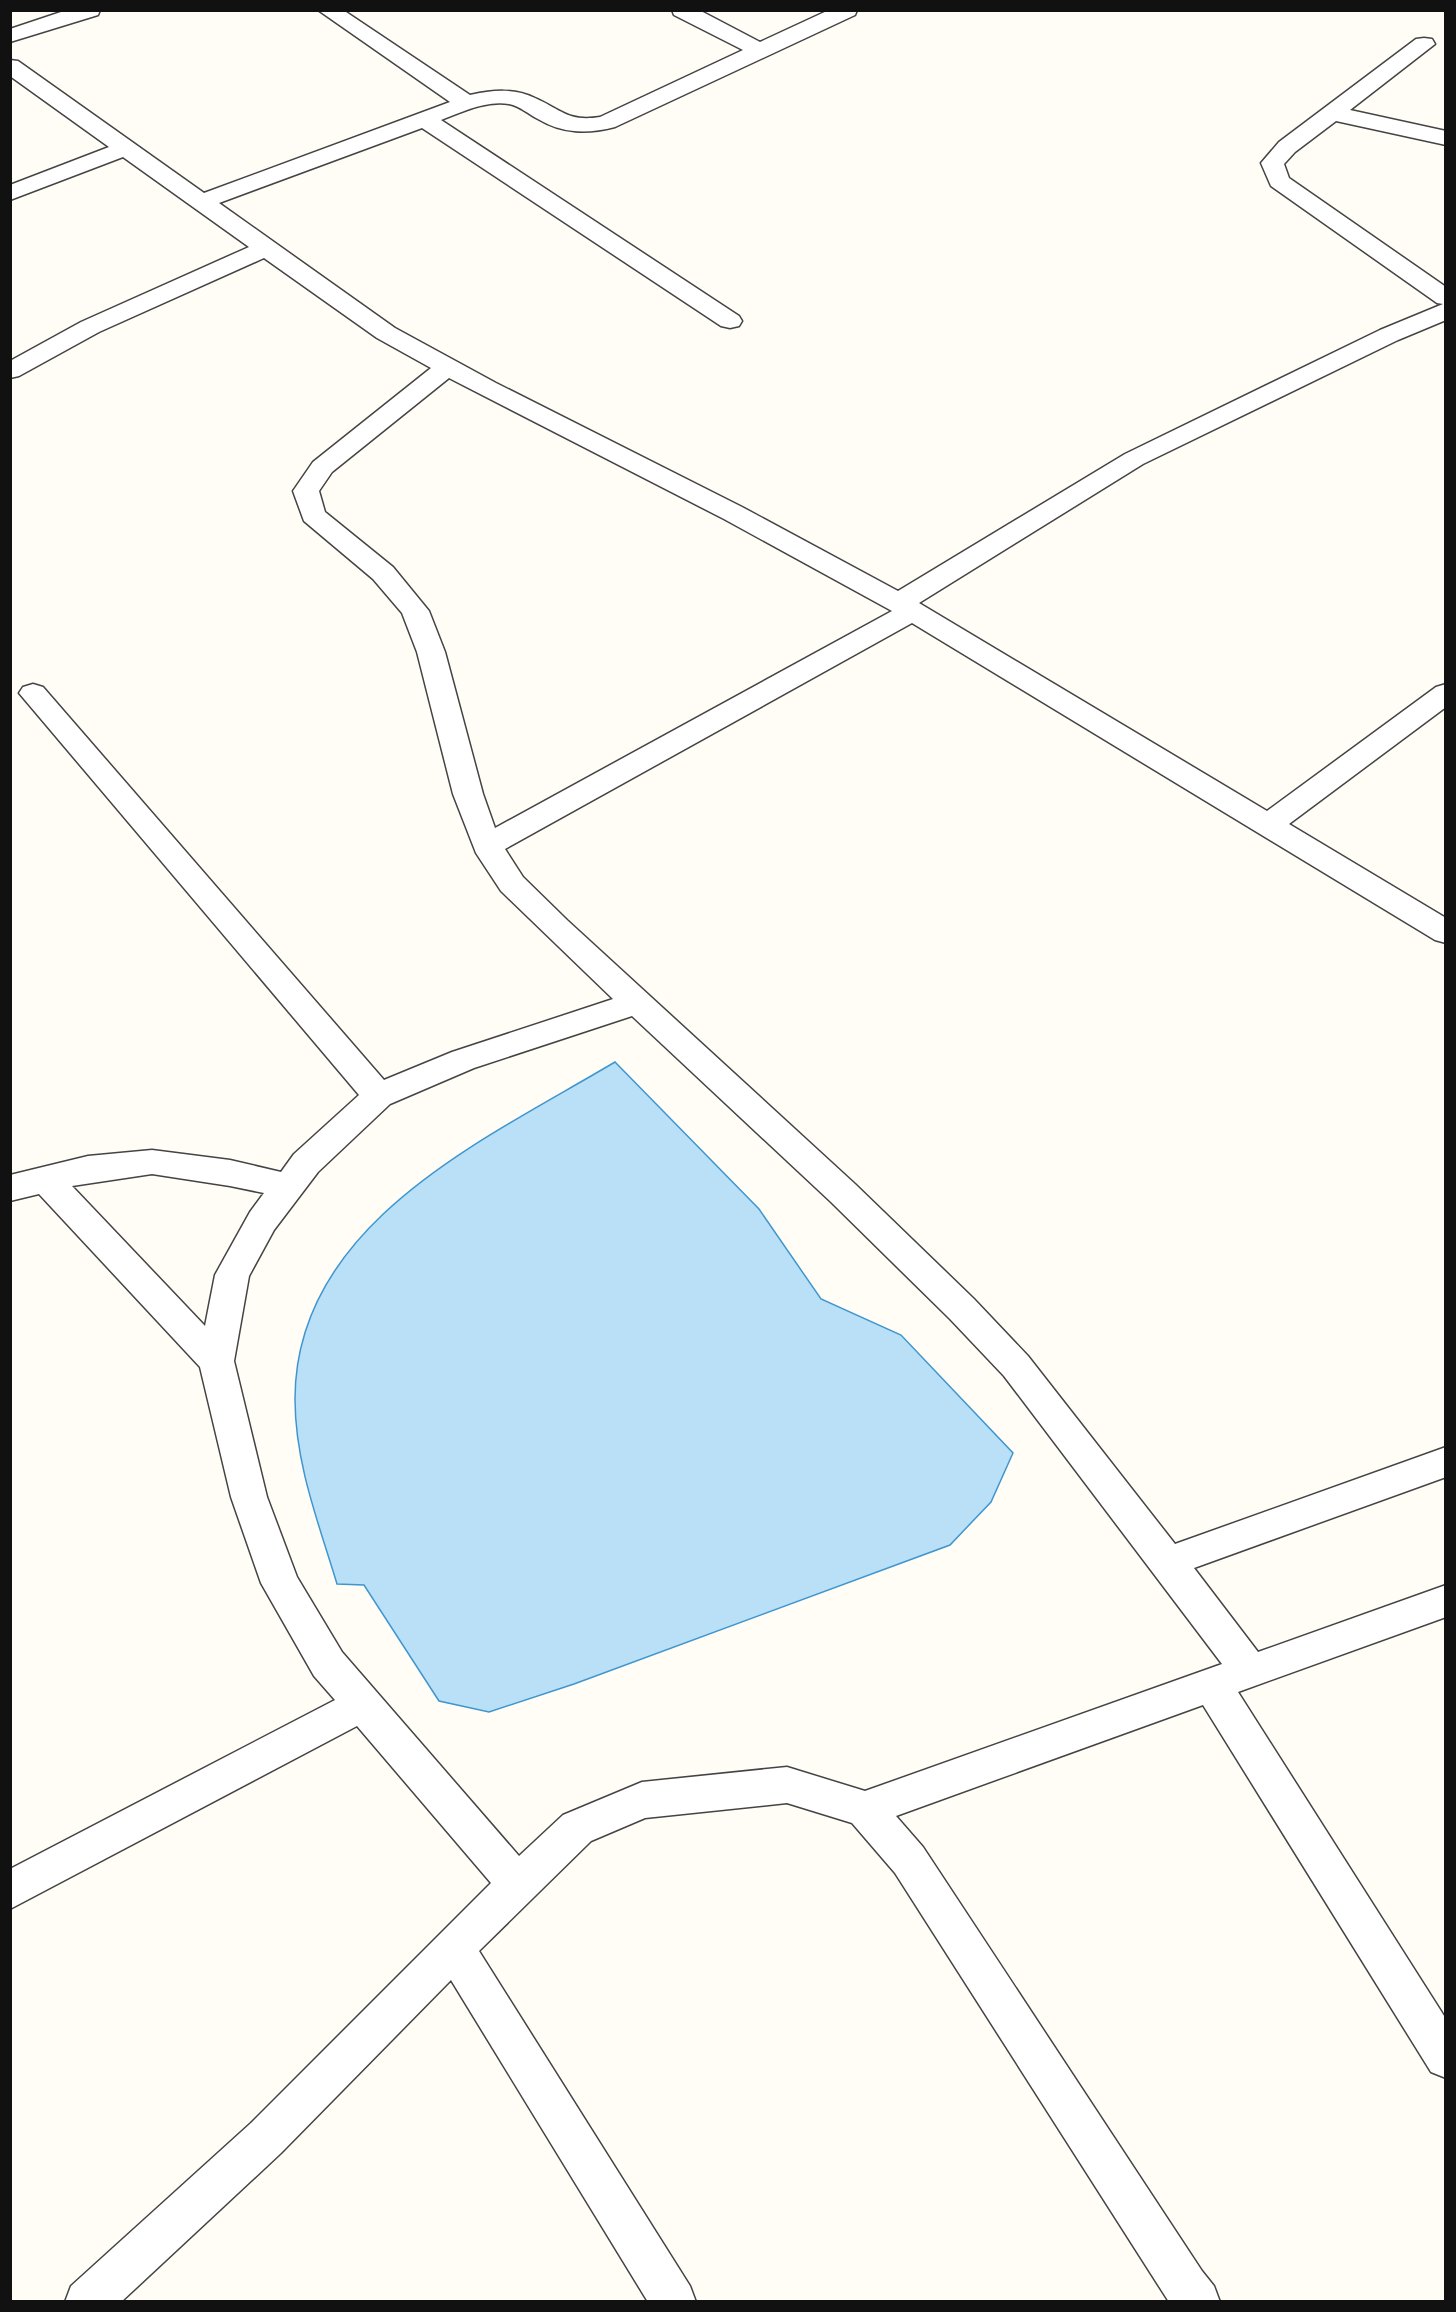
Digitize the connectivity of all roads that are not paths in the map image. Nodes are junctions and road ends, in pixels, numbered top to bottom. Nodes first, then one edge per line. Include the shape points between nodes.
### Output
1 (90, 10) edge
2 (328, 10) edge
3 (682, 10) edge
4 (846, 10) edge
5 (10, 36) edge
6 (1424, 44) dead end
7 (760, 51) junction
8 (10, 66) edge
9 (467, 103) junction
10 (1331, 113) junction
11 (424, 119) junction
12 (1446, 138) edge
13 (126, 148) junction
14 (10, 192) edge
15 (201, 202) junction
16 (266, 248) junction
17 (1446, 298) edge
18 (1446, 311) edge
19 (730, 321) dead end
20 (447, 367) junction
21 (10, 371) edge
22 (906, 607) junction
23 (33, 693) dead end
24 (1446, 693) edge
25 (1268, 825) junction
26 (487, 846) junction
27 (1446, 932) edge
28 (636, 1003) junction
29 (379, 1096) junction
30 (46, 1180) junction
31 (288, 1186) junction
32 (10, 1188) edge
33 (216, 1361) junction
34 (1446, 1462) edge
35 (1168, 1562) junction
36 (1446, 1601) edge
37 (1250, 1671) junction
38 (1212, 1685) junction
39 (363, 1704) junction
40 (865, 1809) junction
41 (517, 1884) junction
42 (10, 1890) edge
43 (454, 1948) junction
44 (1446, 2058) edge
45 (87, 2301) edge
46 (674, 2301) edge
47 (1198, 2301) edge

1 - 5 street
2 - 9 street
3 - 7 street
4 - 7 street
6 - 10 street
7 - 9 street via 606,122 585,127 567,125 523,100 505,97
8 - 13 street
9 - 11 street
10 - 12 street
10 - 17 street via 1272,163 1279,181
11 - 15 street
11 - 19 street
13 - 14 street
13 - 15 street
15 - 16 street
16 - 20 street via 386,333
16 - 21 street via 90,327
18 - 22 street via 1134,459
20 - 22 street via 734,513
20 - 26 street via 322,466 306,491 313,515 382,573 415,611 431,652 468,794
22 - 25 street
22 - 26 street
23 - 29 street
24 - 25 street
25 - 27 street
26 - 28 street via 512,884
28 - 29 street via 463,1060
28 - 35 street via 843,1193 962,1309 1016,1366
29 - 31 street via 306,1163
30 - 31 street via 88,1169 152,1162
30 - 32 street
30 - 33 street
31 - 33 street via 262,1221 232,1275
33 - 39 street via 249,1497 280,1582 328,1664
34 - 35 street
35 - 37 street
36 - 37 street
37 - 38 street
38 - 40 street
38 - 44 street
39 - 41 street
39 - 42 street
40 - 41 street via 787,1785 642,1800 577,1828
40 - 47 street via 909,1860
41 - 43 street
43 - 45 street via 266,2138
43 - 46 street

